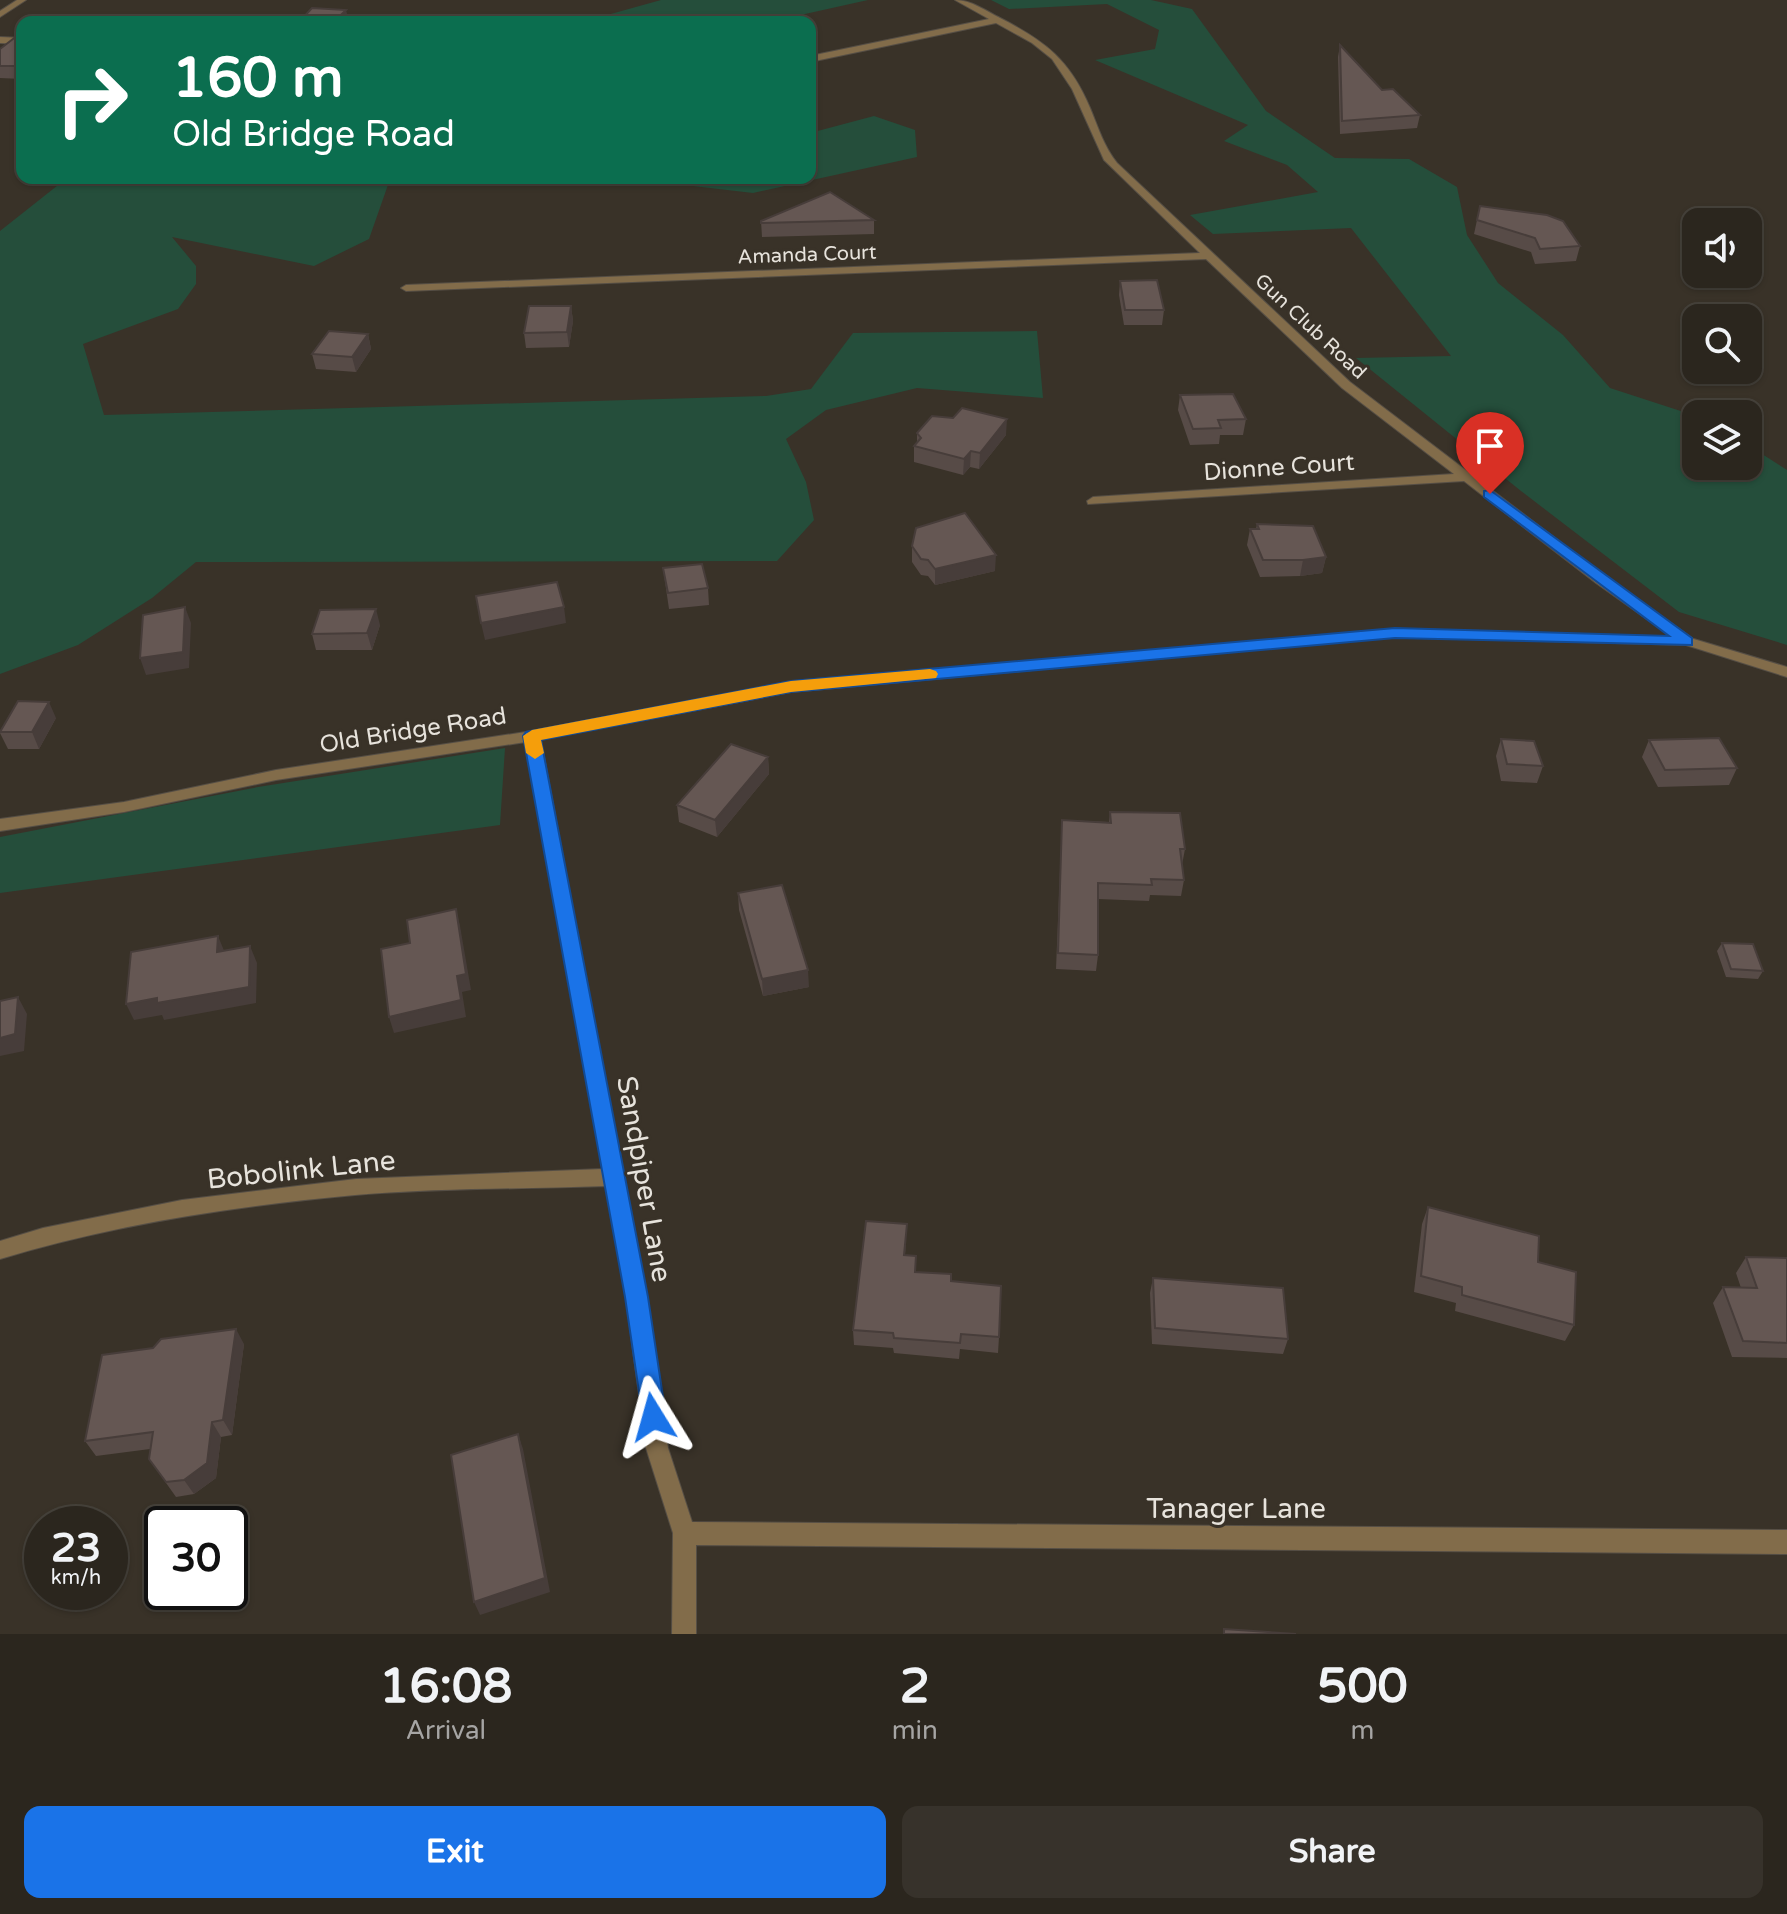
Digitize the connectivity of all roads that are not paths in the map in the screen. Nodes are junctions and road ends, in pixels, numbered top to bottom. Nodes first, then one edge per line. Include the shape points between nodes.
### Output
1 (22, 0) edge
2 (959, 0) edge
3 (0, 15) edge
4 (994, 21) junction
5 (816, 58) edge
6 (1210, 256) junction
7 (406, 288) dead end
8 (1467, 477) junction
9 (1093, 501) dead end
10 (1687, 641) junction
11 (1787, 672) edge
12 (532, 736) junction
13 (0, 825) edge
14 (613, 1177) junction
15 (0, 1250) edge
16 (684, 1533) junction
17 (1787, 1542) edge
18 (684, 1634) edge

1 - 3 street
2 - 4 street, Gun Club Road
4 - 5 street
4 - 6 street, Gun Club Road via 1041,43 1057,58 1089,112 1104,152
6 - 7 street, Amanda Court
6 - 8 street, Gun Club Road via 1346,385
8 - 9 street, Dionne Court
8 - 10 street, Gun Club Road
10 - 11 street, Old Bridge Road
10 - 12 street, Old Bridge Road via 1395,633 791,687
12 - 13 street, Old Bridge Road
12 - 14 street, Sandpiper Lane
14 - 15 street, Bobolink Lane via 356,1187 182,1209
14 - 16 street, Sandpiper Lane via 657,1448
16 - 17 street, Tanager Lane
16 - 18 street, Sandpiper Lane

